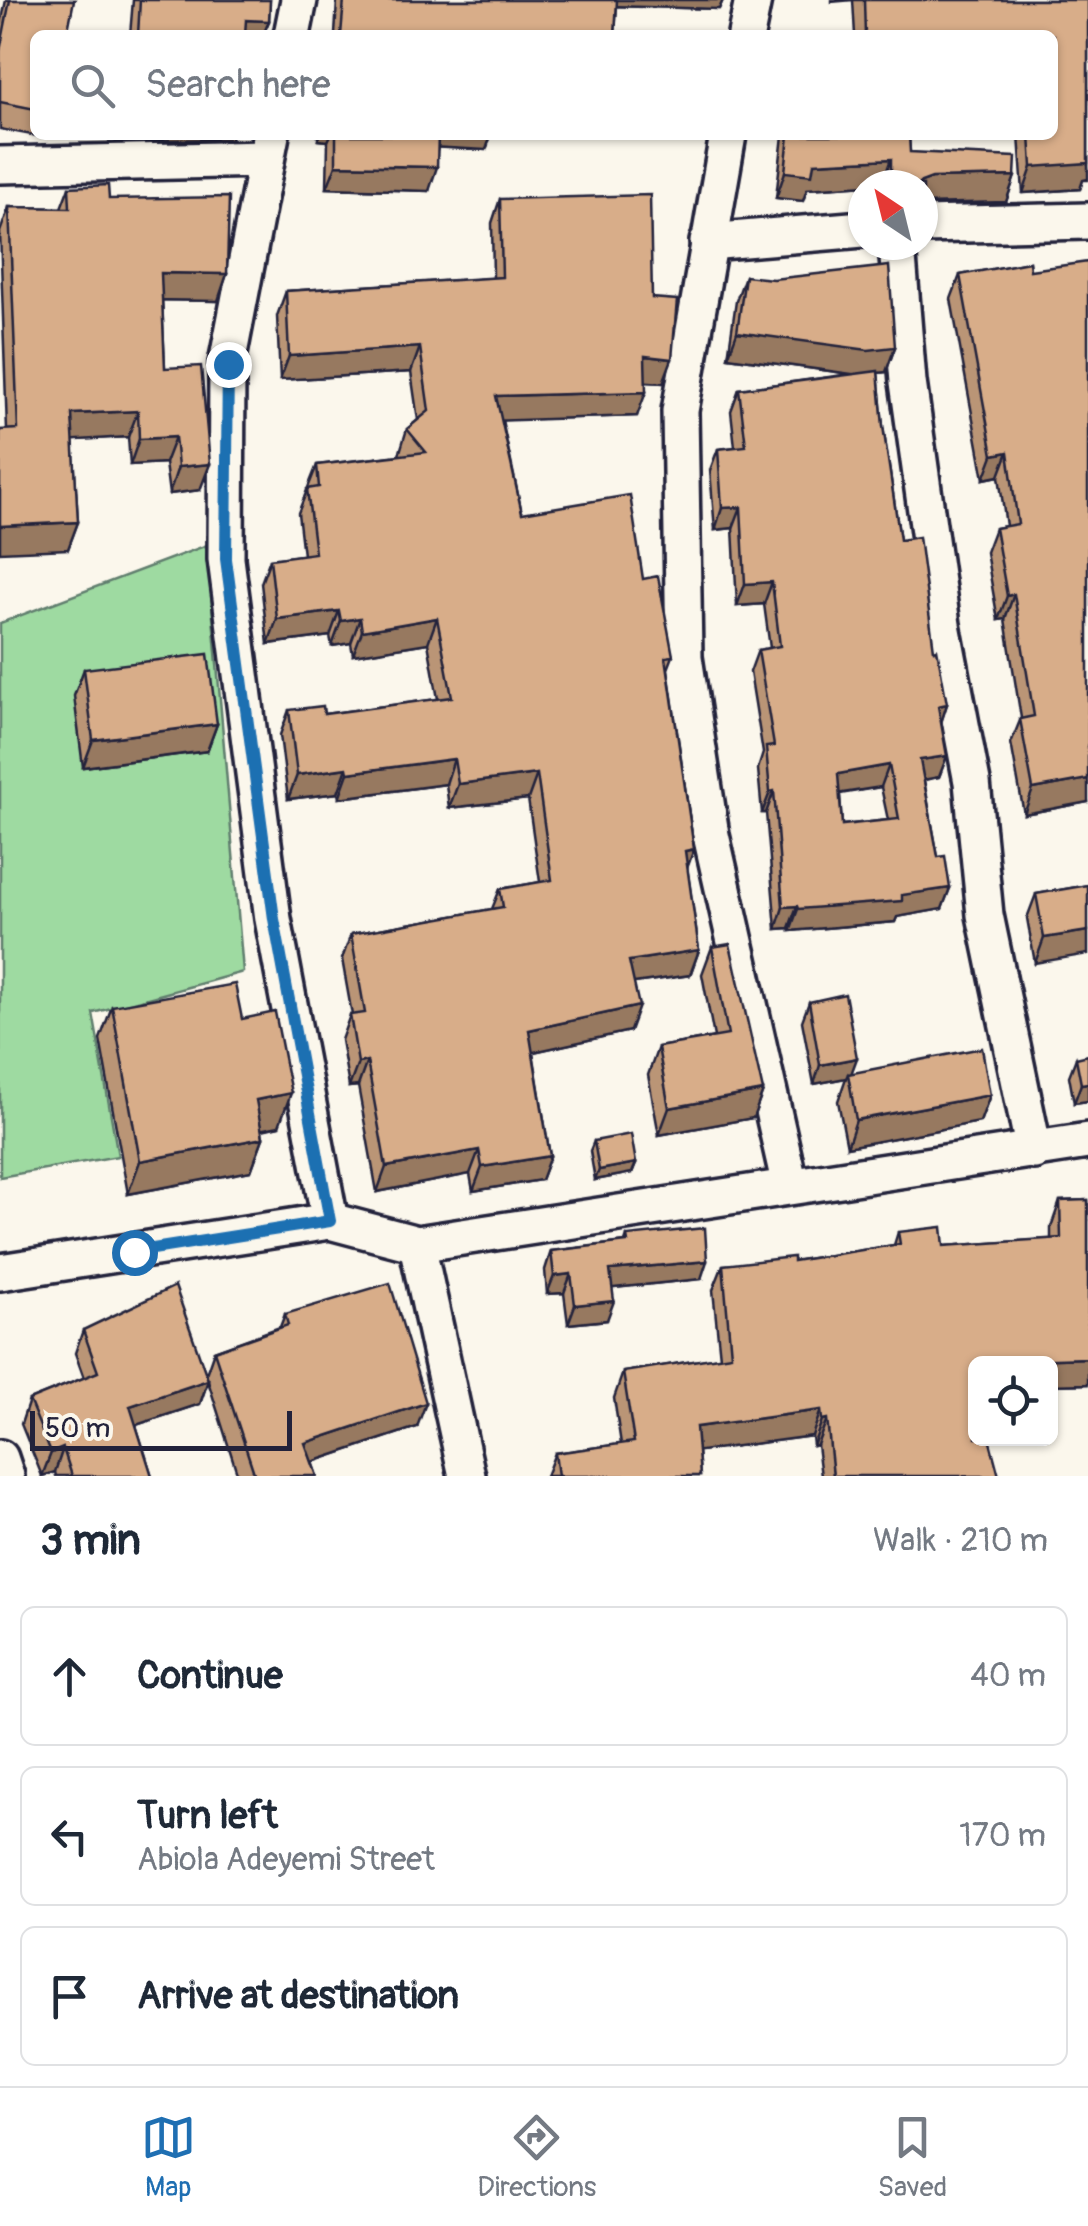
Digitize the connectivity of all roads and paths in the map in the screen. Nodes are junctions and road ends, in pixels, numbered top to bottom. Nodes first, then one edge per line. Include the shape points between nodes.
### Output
1 (299, 0) edge
2 (752, 0) edge
3 (293, 30) edge
4 (747, 30) edge
5 (727, 140) edge
6 (268, 147) edge
7 (0, 165) edge
8 (1088, 220) edge
9 (938, 225) edge
10 (848, 230) edge
11 (708, 242) junction
12 (898, 260) edge
13 (1088, 1141) edge
14 (1034, 1151) junction
15 (790, 1186) junction
16 (330, 1221) junction
17 (417, 1244) junction
18 (0, 1272) edge
19 (0, 1458) edge
20 (6, 1476) edge
21 (467, 1476) edge

1 - 3 street
2 - 4 street
5 - 11 street
6 - 7 street
6 - 16 street via 228,364 226,559 274,919
8 - 9 street
10 - 11 street
11 - 15 street via 680,411 684,657 711,835
12 - 14 street via 908,382 972,782 985,915
13 - 14 street
14 - 15 street
15 - 17 street
16 - 17 street
16 - 18 street
17 - 21 street
19 - 20 street

